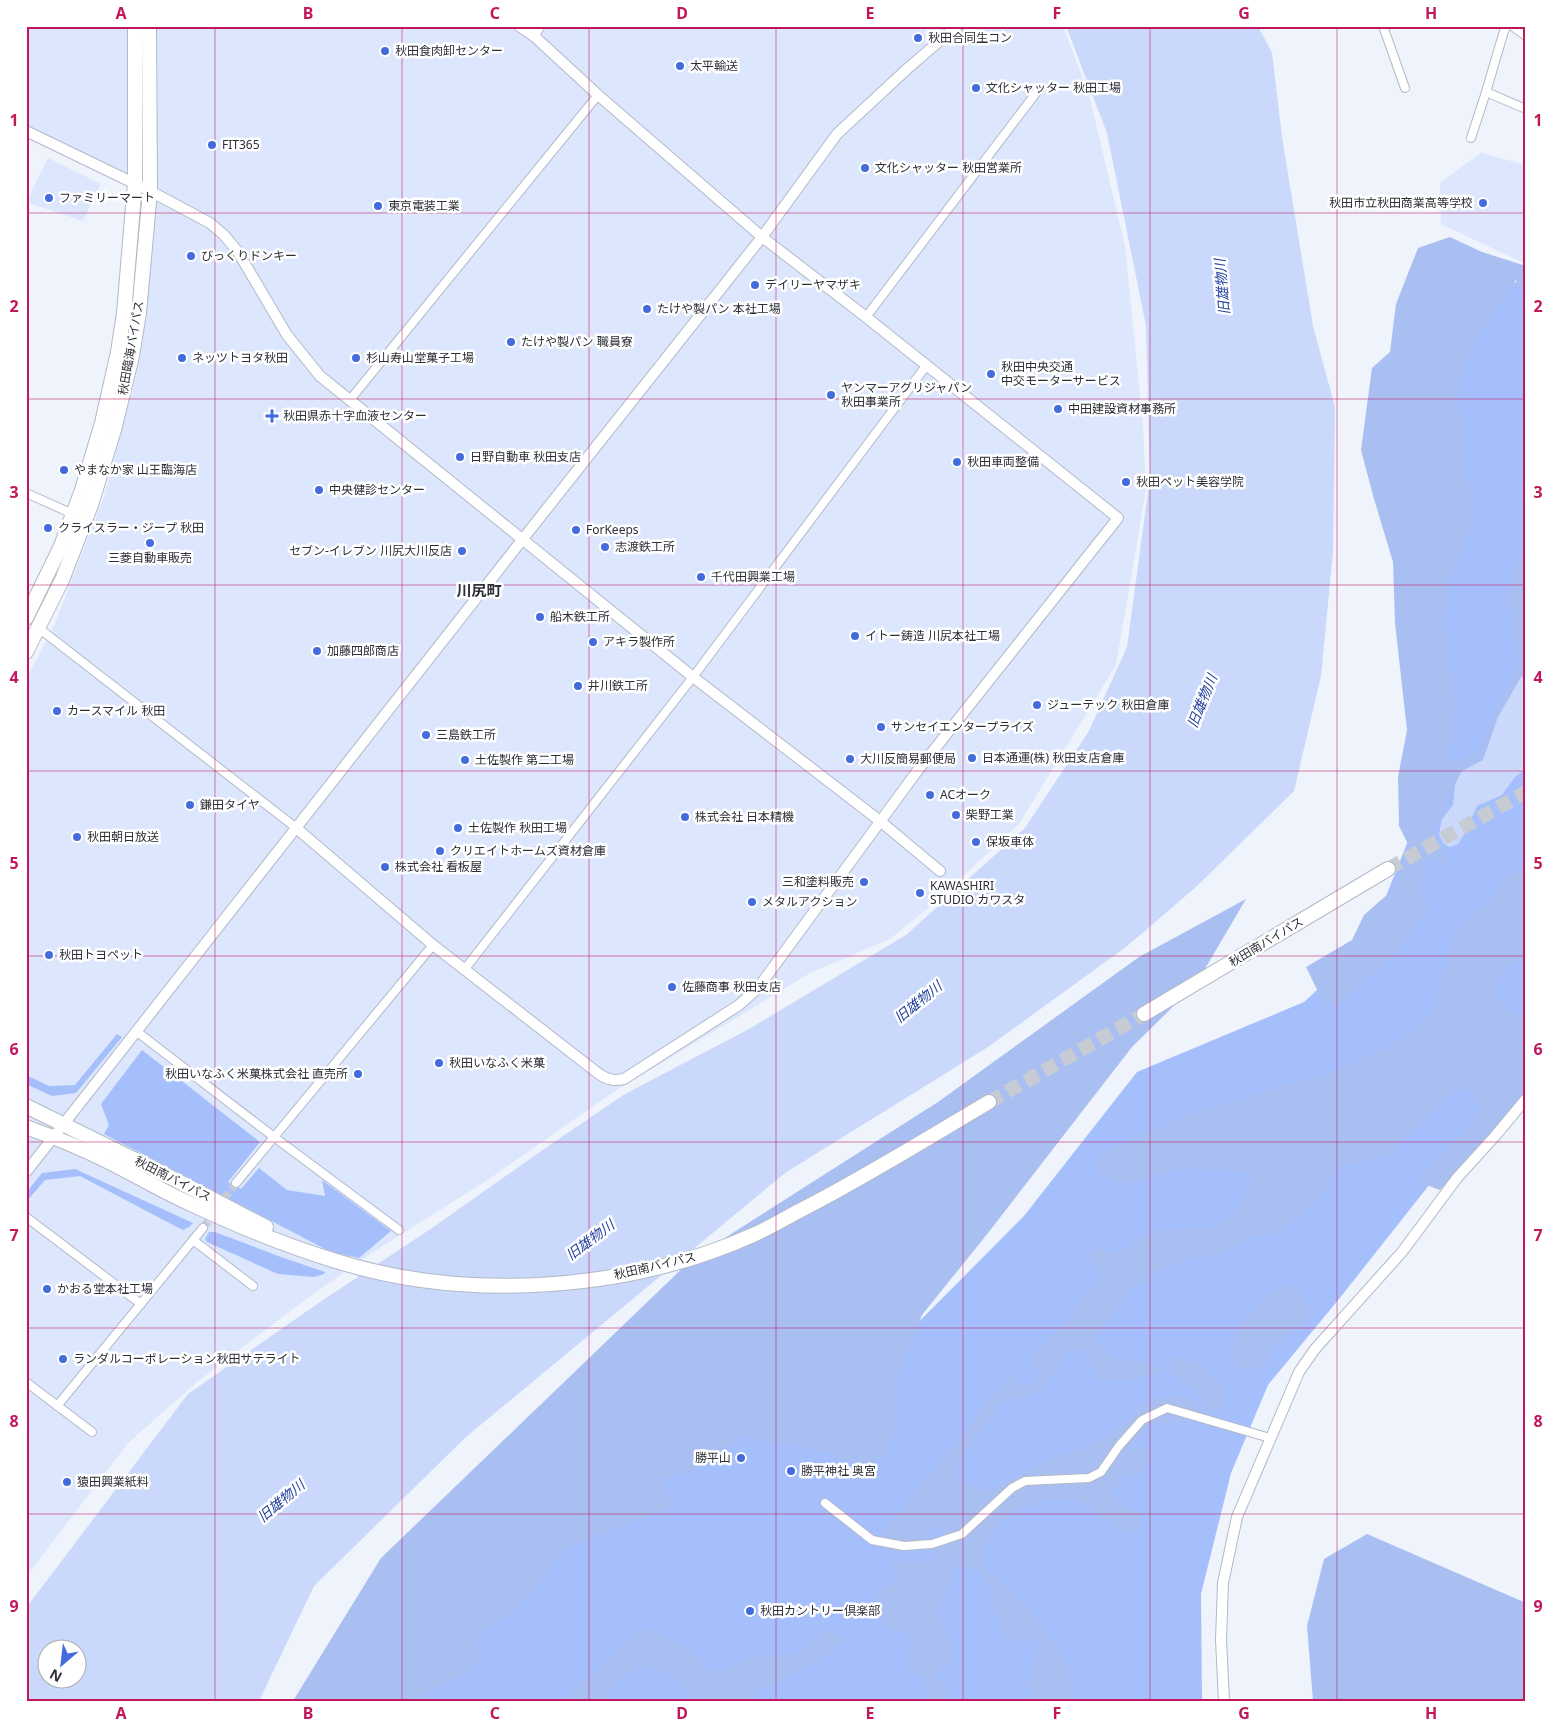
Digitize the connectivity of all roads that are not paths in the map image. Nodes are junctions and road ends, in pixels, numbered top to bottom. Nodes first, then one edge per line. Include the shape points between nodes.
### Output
1 (135, 26) edge
2 (149, 26) edge
3 (519, 26) edge
4 (541, 26) edge
5 (957, 26) edge
6 (1383, 26) edge
7 (1507, 26) edge
8 (1514, 26) edge
9 (1526, 35) edge
10 (534, 36) junction
11 (1405, 88) dead end
12 (1039, 89) dead end
13 (1486, 92) junction
14 (598, 95) junction
15 (1526, 109) edge
16 (26, 131) edge
17 (1471, 138) dead end
18 (135, 184) junction
19 (150, 191) junction
20 (762, 237) junction
21 (866, 317) junction
22 (926, 366) junction
23 (349, 401) junction
24 (26, 493) edge
25 (73, 514) junction
26 (522, 540) junction
27 (26, 619) edge
28 (39, 628) junction
29 (26, 652) edge
30 (693, 677) junction
31 (880, 821) junction
32 (295, 827) junction
33 (1388, 870) tunnel mouth
34 (940, 871) dead end
35 (433, 945) junction
36 (464, 970) junction
37 (1144, 1014) tunnel mouth
38 (136, 1031) junction
39 (1526, 1099) edge
40 (989, 1102) tunnel mouth
41 (26, 1106) edge
42 (64, 1124) junction
43 (26, 1127) edge
44 (53, 1138) junction
45 (274, 1138) junction
46 (26, 1172) edge
47 (236, 1183) tunnel mouth
48 (26, 1217) edge
49 (203, 1228) tunnel mouth
50 (398, 1230) dead end
51 (192, 1240) junction
52 (317, 1255) junction
53 (253, 1286) dead end
54 (141, 1304) junction
55 (26, 1382) edge
56 (57, 1406) junction
57 (92, 1432) dead end
58 (1270, 1438) junction
59 (825, 1503) dead end
60 (1224, 1701) edge

1 - 18 highway, 秋田臨海バイパス
2 - 19 highway, 秋田臨海バイパス
3 - 10 street
4 - 10 street
5 - 20 street via 837,134
6 - 11 street
7 - 13 street
8 - 9 street
10 - 14 street
12 - 21 street
13 - 15 street
13 - 17 street
14 - 20 street
14 - 23 street
16 - 18 street
18 - 19 street
18 - 25 highway, 秋田臨海バイパス via 118,352 100,432
19 - 23 street via 210,223 224,235 238,252 287,335 320,376
19 - 28 highway, 秋田臨海バイパス via 139,313 123,396 91,505
20 - 21 street
20 - 26 street
21 - 22 street
22 - 30 street
22 - 31 street via 1118,518
23 - 26 street
24 - 25 street
25 - 27 highway, 秋田臨海バイパス
26 - 30 street
26 - 32 street
27 - 28 street
28 - 29 highway, 秋田臨海バイパス
28 - 32 street
30 - 31 street
30 - 36 street
31 - 34 street
31 - 36 street via 750,997 624,1079 606,1079
32 - 35 street
32 - 38 street
33 - 37 highway, 秋田南バイパス
35 - 36 street
35 - 45 street
38 - 42 street
38 - 45 street
39 - 58 street via 1457,1178 1402,1252 1315,1349 1299,1372
40 - 52 highway, 秋田南バイパス via 847,1186 754,1234 701,1255 618,1276 482,1286 406,1278
41 - 42 highway, 秋田南バイパス
42 - 44 street
42 - 52 highway, 秋田南バイパス
43 - 44 highway, 秋田南バイパス
44 - 46 street
44 - 52 highway, 秋田南バイパス via 80,1148 205,1211
45 - 47 street
45 - 50 street
48 - 54 street
49 - 51 street
51 - 53 street
51 - 54 street
54 - 56 street
55 - 56 street
56 - 57 street
58 - 59 street via 1167,1408 1142,1420 1100,1472 1089,1478 1025,1481 1012,1488 962,1534 932,1544 904,1546 872,1540
58 - 60 street via 1237,1517 1223,1584

